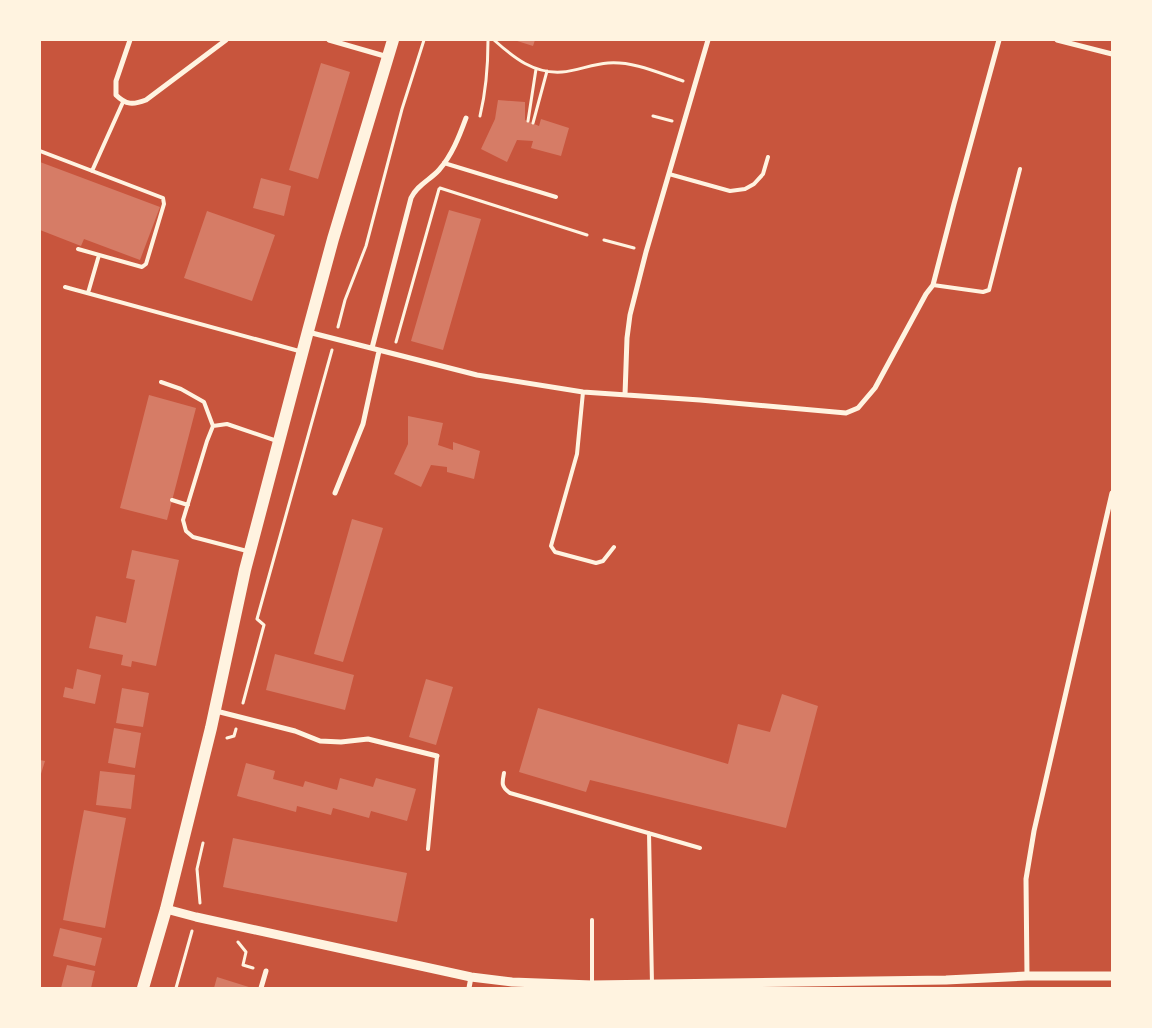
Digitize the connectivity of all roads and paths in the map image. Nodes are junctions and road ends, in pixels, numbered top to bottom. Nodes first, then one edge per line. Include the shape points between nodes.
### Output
1 (130, 40) edge
2 (226, 40) edge
3 (329, 40) edge
4 (393, 40) edge
5 (424, 40) edge
6 (488, 40) edge
7 (494, 40) edge
8 (708, 40) edge
9 (999, 40) edge
10 (1056, 40) edge
11 (1112, 54) edge
12 (388, 58) junction
13 (536, 69) junction
14 (547, 71) junction
15 (695, 84) junction
16 (123, 102) junction
17 (466, 118) dead end
18 (528, 121) dead end
19 (532, 123) dead end
20 (477, 124) dead end
21 (40, 151) edge
22 (768, 157) dead end
23 (444, 163) junction
24 (453, 166) junction
25 (1020, 169) dead end
26 (92, 171) junction
27 (669, 174) junction
28 (423, 183) junction
29 (439, 188) junction
30 (556, 197) dead end
31 (587, 235) dead end
32 (604, 240) dead end
33 (78, 249) dead end
34 (646, 252) junction
35 (99, 255) junction
36 (934, 285) junction
37 (65, 287) dead end
38 (88, 293) junction
39 (308, 332) junction
40 (335, 339) junction
41 (372, 348) junction
42 (379, 351) junction
43 (302, 352) junction
44 (392, 354) junction
45 (160, 382) dead end
46 (583, 392) junction
47 (625, 395) junction
48 (213, 426) junction
49 (279, 442) junction
50 (1112, 493) edge
51 (335, 494) dead end
52 (172, 500) dead end
53 (188, 505) junction
54 (614, 547) dead end
55 (250, 552) junction
56 (216, 710) junction
57 (239, 717) junction
58 (225, 747) dead end
59 (437, 756) joint
60 (504, 773) dead end
61 (650, 834) junction
62 (203, 841) dead end
63 (700, 848) dead end
64 (428, 849) dead end
65 (166, 909) junction
66 (196, 917) junction
67 (592, 920) dead end
68 (222, 922) junction
69 (266, 971) joint
70 (1027, 976) junction
71 (1112, 976) edge
72 (471, 977) junction
73 (652, 984) junction
74 (945, 984) edge
75 (592, 985) junction
76 (143, 988) edge
77 (176, 988) edge
78 (261, 988) edge
79 (469, 988) edge

1 - 16 street via 116,81 116,94
2 - 16 street via 146,100 135,104
3 - 12 street
4 - 12 main road
5 - 40 path via 366,246 356,266
6 - 20 path via 486,86
7 - 13 path via 519,62
8 - 15 street
9 - 36 street
10 - 11 street
12 - 39 main road
13 - 14 path
13 - 18 path
14 - 15 path via 562,72 621,63
14 - 19 path
15 - 27 street
16 - 26 lane
17 - 23 street
21 - 26 lane
22 - 27 lane via 763,174 745,189 730,191
23 - 24 lane
23 - 28 street
24 - 29 path
24 - 30 lane
25 - 36 lane via 989,290 983,292
26 - 35 lane via 163,198 164,204 146,264 142,267
27 - 34 street
28 - 29 path
28 - 41 street via 411,198
29 - 31 path
29 - 44 path
32 - 34 path
33 - 35 lane
34 - 47 street via 630,315
35 - 38 lane
36 - 47 street via 875,388 858,408 846,413
37 - 38 lane
38 - 43 lane
39 - 40 street
39 - 43 main road
40 - 41 street
40 - 57 path via 257,619 264,625
41 - 42 street
42 - 44 street
42 - 51 street via 363,424
43 - 49 main road
44 - 46 street via 478,375
45 - 48 lane via 204,402
46 - 47 street
46 - 54 lane via 577,454 551,546 555,552 596,563
48 - 49 lane via 227,424
48 - 53 lane
49 - 55 main road
50 - 70 street via 1034,831 1026,879
52 - 53 lane
53 - 55 lane via 183,520 193,537
55 - 56 main road
56 - 57 street
56 - 65 main road
57 - 58 path via 234,736 227,738
57 - 59 street via 320,741 368,739
59 - 64 lane
60 - 61 lane via 502,783 510,793
61 - 63 lane
61 - 73 lane
62 - 66 path via 197,869 201,901
65 - 66 street
65 - 76 main road
66 - 68 street
66 - 77 path
67 - 75 lane
68 - 69 path via 246,952 243,965
68 - 72 street
69 - 78 street
70 - 71 street
70 - 74 street
72 - 75 street
72 - 79 street
73 - 74 street
73 - 75 street

